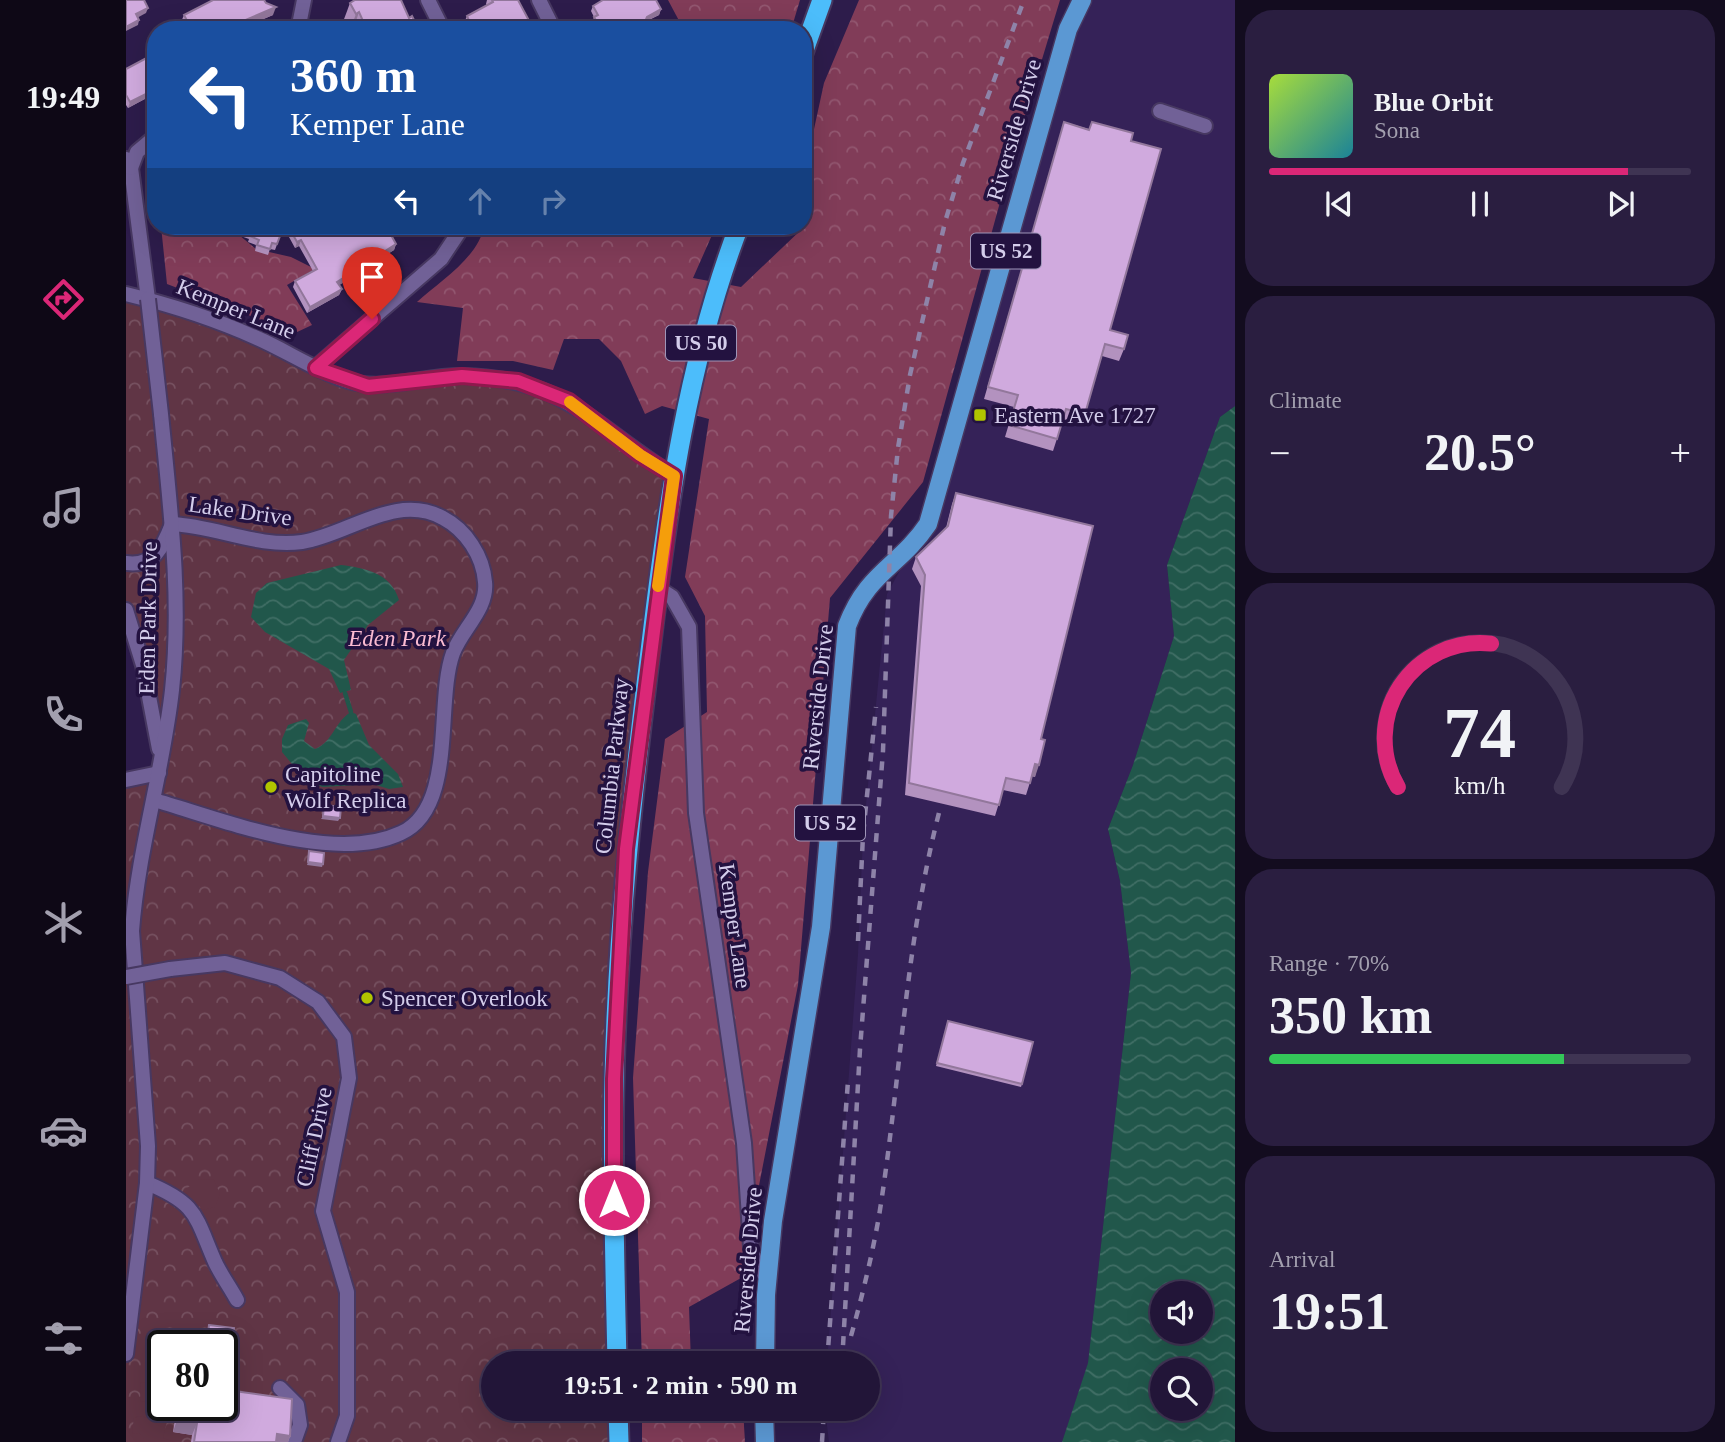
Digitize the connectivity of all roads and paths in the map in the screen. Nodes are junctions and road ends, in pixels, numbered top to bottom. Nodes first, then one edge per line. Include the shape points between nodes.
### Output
1 (304, 0) edge
2 (428, 0) edge
3 (539, 0) edge
4 (822, 0) edge
5 (1082, 0) edge
6 (300, 21) edge
7 (438, 21) edge
8 (550, 21) edge
9 (812, 28) edge
10 (1160, 111) dead end
11 (1205, 126) dead end
12 (147, 144) edge
13 (129, 164) edge
14 (457, 235) edge
15 (736, 235) edge
16 (126, 294) edge
17 (316, 368) junction
18 (674, 476) junction
19 (172, 524) junction
20 (126, 563) edge
21 (658, 588) junction
22 (126, 610) edge
23 (160, 767) junction
24 (126, 780) edge
25 (154, 800) junction
26 (126, 977) edge
27 (147, 1182) junction
28 (767, 1278) junction
29 (237, 1300) dead end
30 (618, 1351) edge
31 (765, 1351) edge
32 (126, 1354) edge
33 (280, 1388) dead end
34 (618, 1421) edge
35 (764, 1421) edge
36 (295, 1442) edge
37 (338, 1442) edge
38 (619, 1442) edge
39 (765, 1442) edge

1 - 6 street
2 - 7 street
3 - 8 street
4 - 9 highway
5 - 28 main road, Riverside Drive / US 52 via 1068,29 928,524 915,543 874,578 856,601 847,626 821,927 793,1083
10 - 11 street
12 - 13 street
13 - 19 street, Eden Park Drive, bridge
14 - 17 street via 441,260
15 - 18 highway, Columbia Parkway / US 50 via 705,324
16 - 17 street, Kemper Lane via 218,322
17 - 18 street, Kemper Lane via 368,386 462,376 518,381 569,401
18 - 21 highway, Columbia Parkway / US 50
19 - 20 street via 154,558
19 - 23 street, Eden Park Drive via 175,647
19 - 25 street, Lake Drive via 277,543 334,535 399,510 427,512 446,519 463,534 478,556 486,585 483,602 454,650 446,676 442,748 434,789 420,817 404,832 357,843 268,836
21 - 28 street, Kemper Lane via 672,597 689,627 696,813 744,1143 751,1247
21 - 30 highway, Columbia Parkway / US 50 via 626,849 614,1079
22 - 23 street via 143,665
23 - 24 street
23 - 25 street, Eden Park Drive
25 - 27 street, Eden Park Drive via 132,931
26 - 37 street, Cliff Drive, bridge via 225,963 280,978 318,1002 344,1037 349,1078 323,1211 347,1292 348,1416
27 - 29 street via 175,1194 189,1208 204,1229 215,1262
27 - 32 street, Eden Park Drive
28 - 31 main road, Riverside Drive / US 52
33 - 36 street via 297,1405 300,1425
34 - 38 highway
35 - 39 main road

